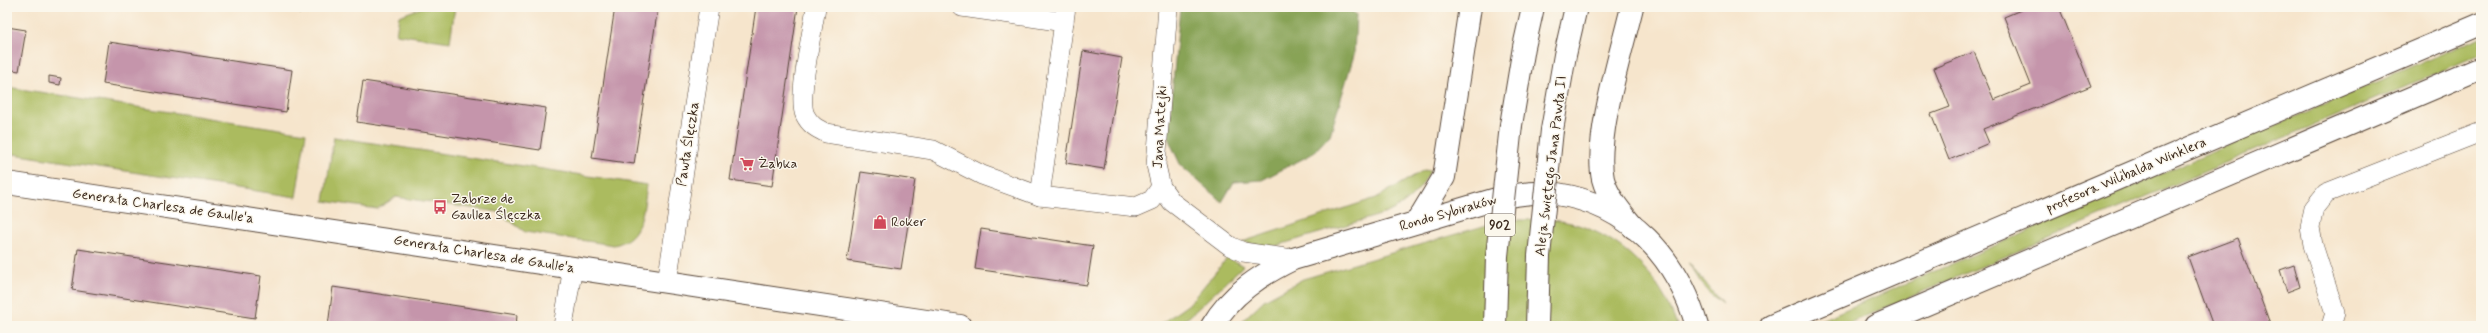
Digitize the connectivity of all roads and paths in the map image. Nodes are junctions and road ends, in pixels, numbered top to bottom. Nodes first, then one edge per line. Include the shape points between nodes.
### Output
1 (709, 7) edge
2 (816, 7) edge
3 (962, 7) edge
4 (1168, 7) edge
5 (1470, 7) edge
6 (1533, 7) edge
7 (1576, 7) edge
8 (1632, 7) edge
9 (1065, 15) edge
10 (2481, 24) edge
11 (2481, 68) edge
12 (2481, 132) edge
13 (7, 183) edge
14 (1161, 187) junction
15 (1040, 196) junction
16 (1416, 222) junction
17 (1634, 228) junction
18 (1293, 259) junction
19 (573, 267) junction
20 (667, 282) junction
21 (1690, 302) junction
22 (1211, 322) edge
23 (563, 326) edge
24 (960, 326) edge
25 (1495, 326) edge
26 (1537, 326) edge
27 (1697, 326) edge
28 (1712, 326) edge
29 (1771, 326) edge
30 (1875, 326) edge
31 (2332, 326) edge

1 - 20 street, Pawła Ślęczka
2 - 15 street via 803,94 804,114 812,127 826,133 933,150 982,175
3 - 9 street
4 - 14 street, Jana Matejki via 1156,165
5 - 16 main road via 1458,72 1446,169 1439,188
6 - 25 main road, 902, bridge via 1511,125 1498,256
7 - 26 main road, Aleja świętego Jana Pawła II, bridge via 1552,130 1539,256
8 - 17 main road via 1608,111 1601,166 1609,194
9 - 15 street
10 - 29 main road, profesora Wilibalda Winklera
11 - 30 main road
12 - 31 street via 2345,184 2326,193 2314,208 2310,227 2313,245 2335,313
13 - 19 main road, Generała Charlesa de Gaulle'a
14 - 15 street via 1152,200 1136,207
14 - 18 street, Jana Matejki via 1172,202 1230,246 1243,252
16 - 17 main road, Rondo Sybiraków via 1503,197 1529,193 1557,194 1581,200 1605,209
16 - 18 main road, Rondo Sybiraków
17 - 21 main road, Rondo Sybiraków via 1670,265
18 - 22 main road, Rondo Sybiraków via 1248,285
19 - 20 main road, Generała Charlesa de Gaulle'a
19 - 23 street
20 - 24 main road, Generała Charlesa de Gaulle'a
21 - 27 main road, Rondo Sybiraków
21 - 28 main road via 1706,323

